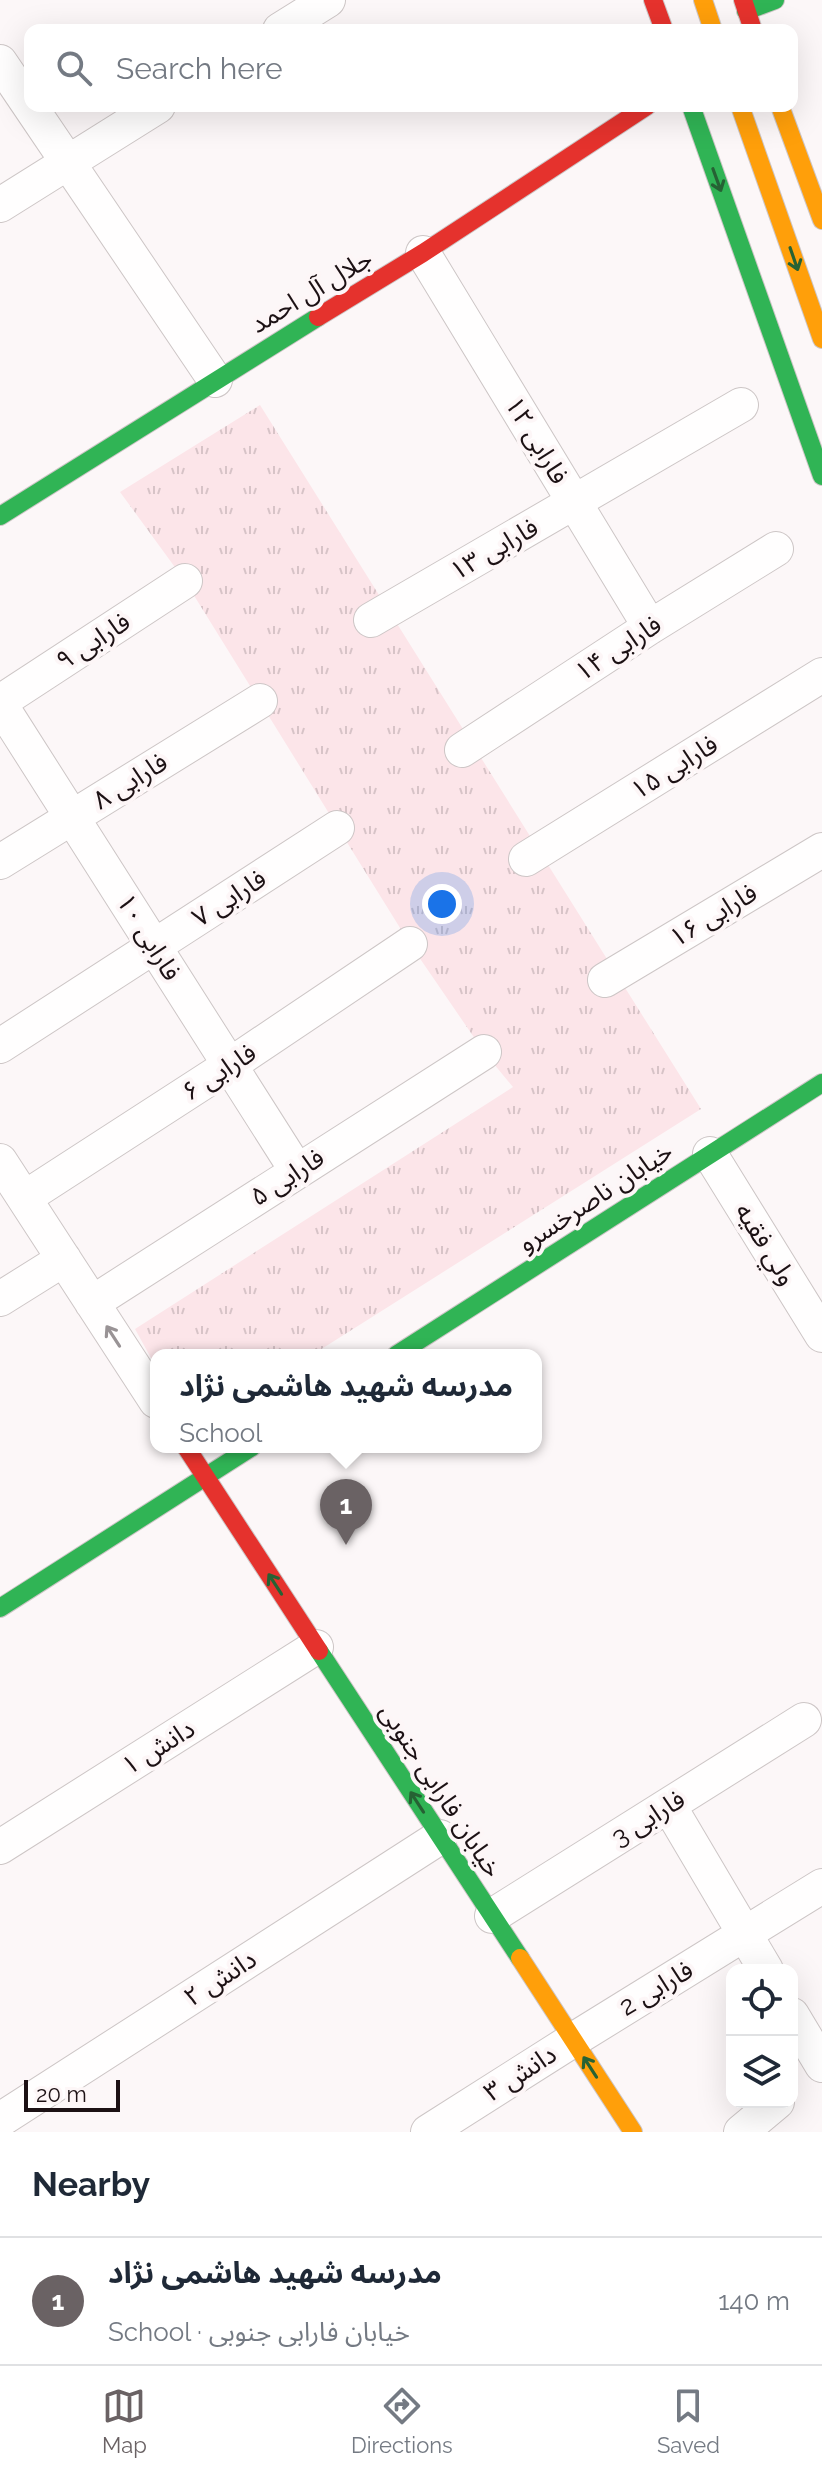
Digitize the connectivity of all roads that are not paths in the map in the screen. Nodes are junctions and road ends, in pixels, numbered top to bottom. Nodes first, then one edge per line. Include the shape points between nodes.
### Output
1 (328, 0) edge
2 (653, 0) edge
3 (703, 0) edge
4 (775, 0) edge
5 (744, 6) edge
6 (290, 24) edge
7 (662, 24) edge
8 (711, 24) edge
9 (0, 62) edge
10 (24, 98) edge
11 (34, 112) edge
12 (149, 112) edge
13 (638, 112) edge
14 (693, 112) edge
15 (742, 112) edge
16 (782, 112) edge
17 (68, 163) junction
18 (0, 205) edge
19 (822, 220) edge
20 (423, 253) junction
21 (822, 339) edge
22 (215, 380) junction
23 (741, 405) dead end
24 (822, 476) edge
25 (574, 502) junction
26 (0, 516) edge
27 (776, 549) dead end
28 (185, 581) dead end
29 (371, 620) dead end
30 (650, 627) junction
31 (822, 675) edge
32 (260, 701) dead end
33 (0, 703) edge
34 (462, 750) dead end
35 (72, 817) junction
36 (337, 828) dead end
37 (822, 850) edge
38 (526, 859) dead end
39 (0, 862) edge
40 (410, 944) dead end
41 (154, 947) junction
42 (605, 980) dead end
43 (0, 1046) edge
44 (484, 1052) dead end
45 (230, 1065) junction
46 (822, 1083) edge
47 (710, 1154) junction
48 (0, 1161) edge
49 (297, 1171) junction
50 (26, 1197) dead end
51 (64, 1259) junction
52 (0, 1299) edge
53 (92, 1303) junction
54 (822, 1335) edge
55 (405, 1349) edge
56 (150, 1392) edge
57 (190, 1453) edge
58 (242, 1453) edge
59 (205, 1476) junction
60 (0, 1608) edge
61 (316, 1647) junction
62 (804, 1720) dead end
63 (669, 1806) junction
64 (440, 1837) junction
65 (0, 1847) edge
66 (822, 1886) edge
67 (492, 1916) junction
68 (745, 1934) junction
69 (762, 1964) edge
70 (798, 2025) edge
71 (573, 2040) junction
72 (822, 2065) edge
73 (798, 2085) edge
74 (770, 2108) edge
75 (0, 2120) edge
76 (428, 2132) edge
77 (633, 2132) edge
78 (741, 2132) edge

1 - 6 street
2 - 7 street
3 - 8 street
4 - 5 street
9 - 10 street
11 - 17 street
12 - 17 street
13 - 20 street, جلال آل احمد
14 -> 24 street
15 -> 21 street
16 - 19 street
17 - 18 street
17 - 22 street
20 - 22 street, جلال آل احمد
20 - 25 street, فارابی ۱۲
22 - 26 street, جلال آل احمد
23 - 25 street, فارابی ۱۳
25 - 29 street, فارابی ۱۳
25 - 30 street, فارابی ۱۲
27 - 30 street, فارابی ۱۴
28 - 33 street, فارابی ۹
30 - 34 street, فارابی ۱۴
31 - 38 street, فارابی ۱۵
32 - 35 street, فارابی ۸
33 - 35 street, فارابی ۱۰
35 - 39 street, فارابی ۸
35 - 41 street, فارابی ۱۰
36 - 41 street, فارابی ۷
37 - 42 street, فارابی ۱۶
40 - 45 street, فارابی ۶
41 - 43 street, فارابی ۷
41 - 45 street, فارابی ۱۰
44 - 49 street, فارابی ۵
45 - 49 street, فارابی ۱۰
45 - 50 street, فارابی ۶
46 - 47 street, خیابان ناصرخسرو
47 - 54 street, ولي فقيه
47 - 55 street, خیابان ناصرخسرو
48 - 51 street
49 - 53 street, فارابی ۵
51 - 52 street
51 - 53 street
56 -> 53 street
57 - 59 street, خیابان فارابی جنوبی
58 - 59 street
59 - 60 street
61 -> 59 street, خیابان فارابی جنوبی
64 -> 61 street, خیابان فارابی جنوبی
61 - 65 street, دانش ۱
62 - 63 street, فارابی 3
63 - 67 street, فارابی 3
63 - 68 street
64 - 67 street, خیابان فارابی جنوبی
64 - 75 street, دانش ۲
66 - 68 street, فارابی 2
67 - 71 street, خیابان فارابی جنوبی
68 - 69 street
68 - 71 street, فارابی 2
70 - 72 street
71 - 76 street, دانش ۳
77 -> 71 street, خیابان فارابی جنوبی
72 - 73 street
74 - 78 street

